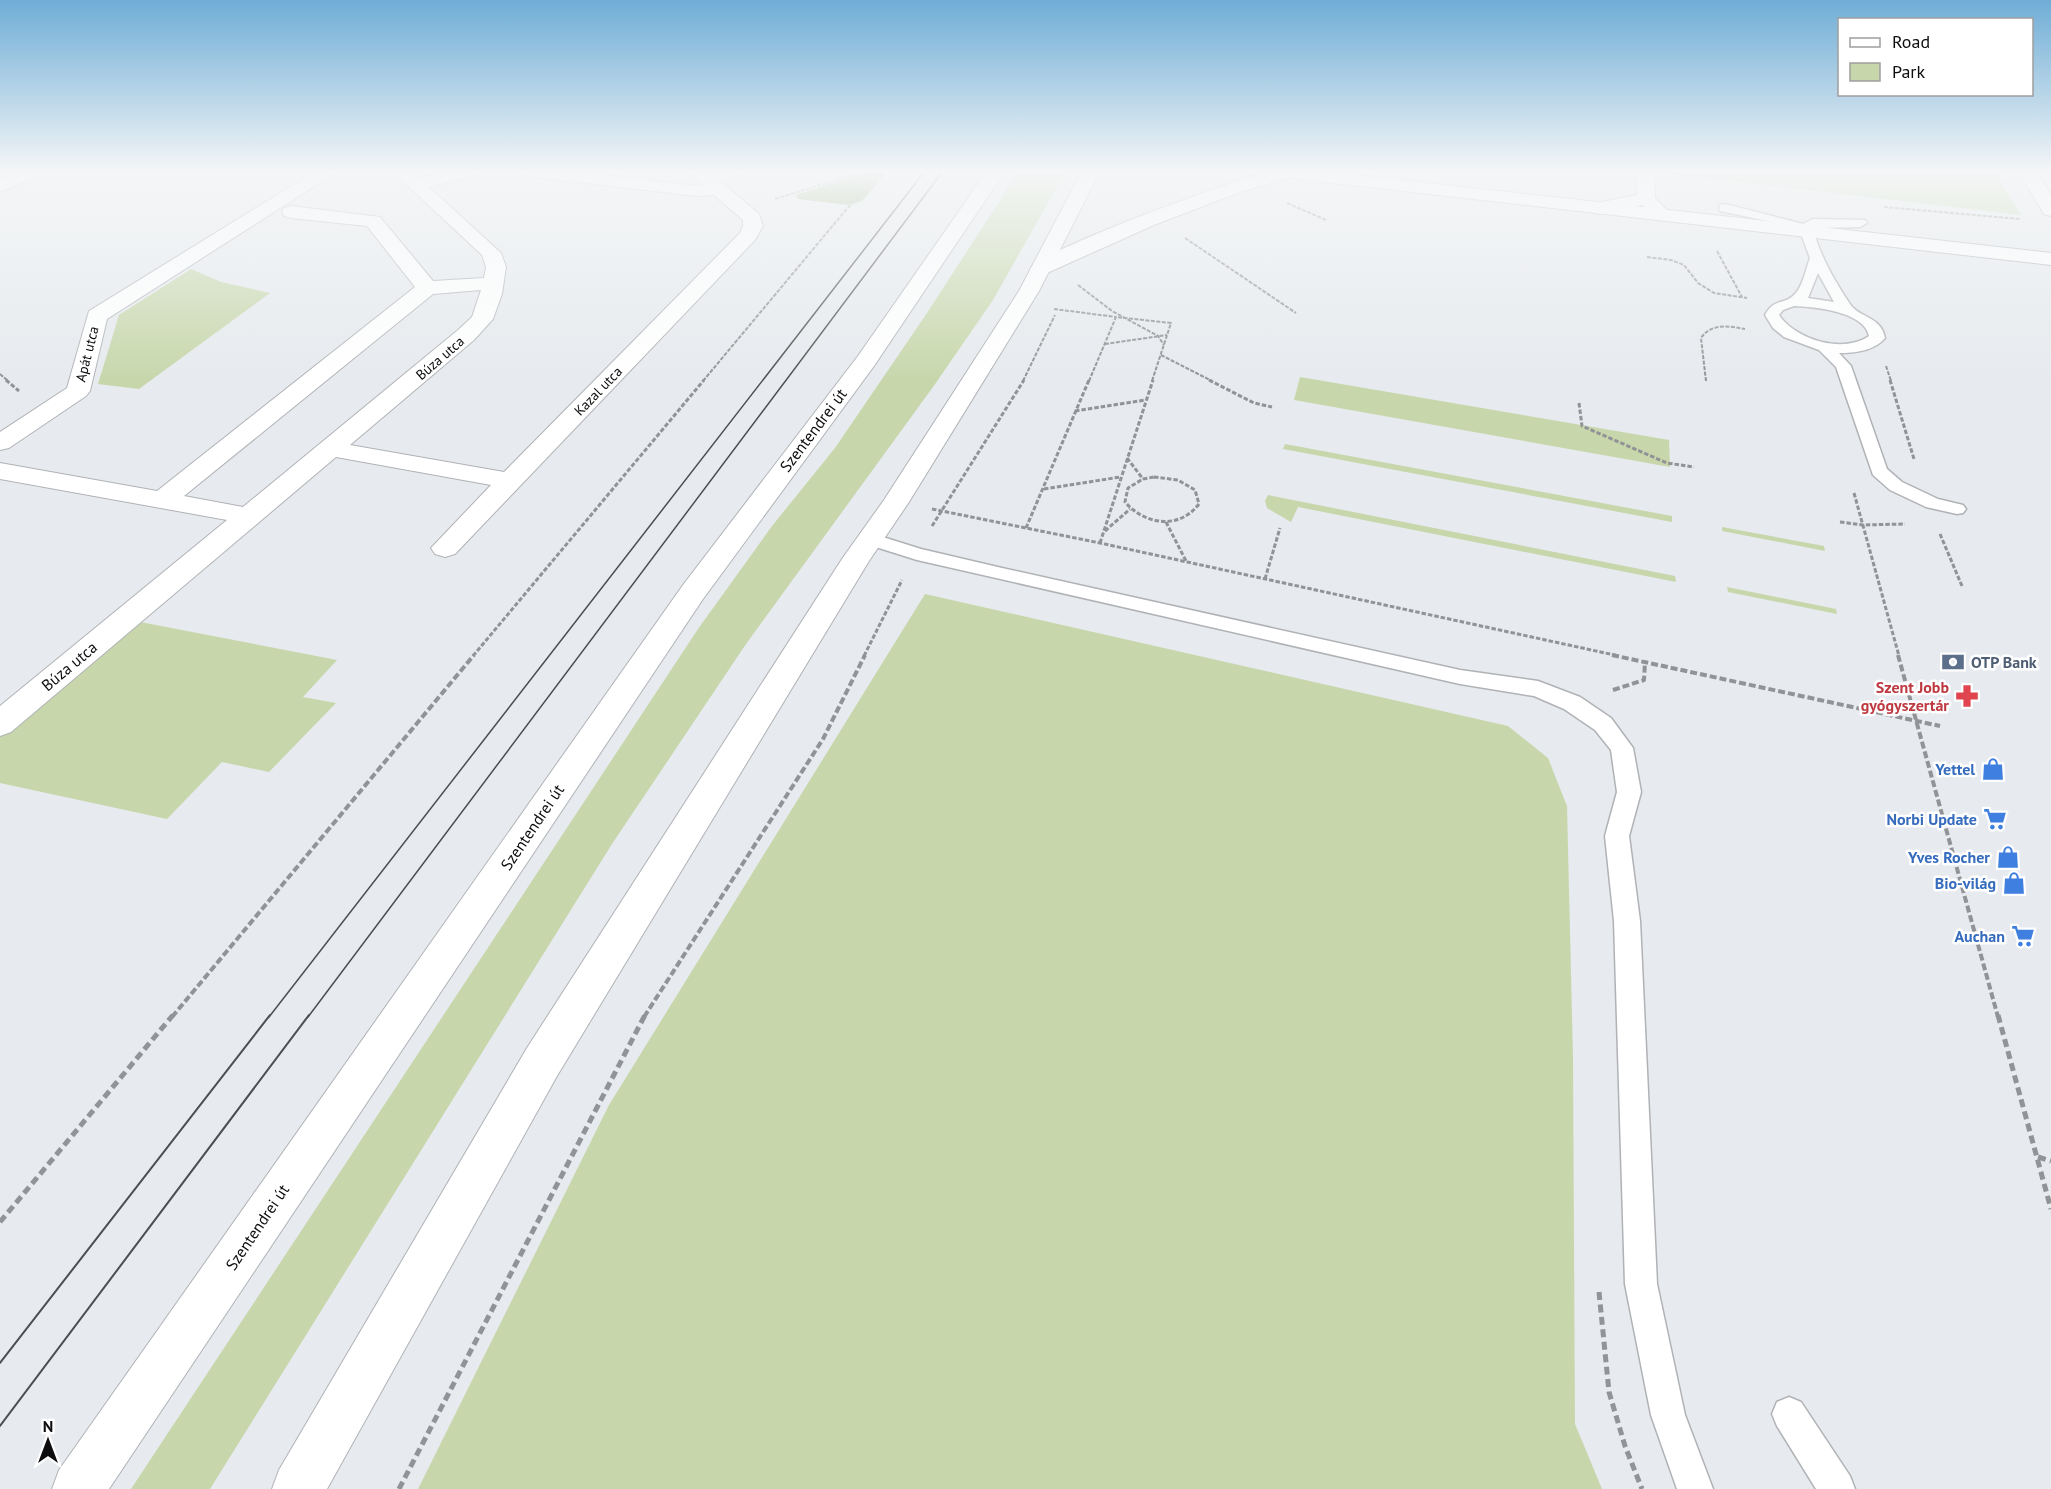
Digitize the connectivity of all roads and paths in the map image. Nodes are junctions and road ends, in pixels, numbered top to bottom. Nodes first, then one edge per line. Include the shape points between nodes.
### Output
1 (218, 240) edge
2 (388, 240) edge
3 (477, 240) edge
4 (744, 240) edge
5 (820, 240) edge
6 (948, 240) edge
7 (1055, 240) edge
8 (1102, 240) edge
9 (1188, 240) edge
10 (1810, 240) edge
11 (1887, 240) edge
12 (2027, 240) edge
13 (2051, 243) edge
14 (1094, 244) junction
15 (1714, 247) dead end
16 (1817, 258) junction
17 (2051, 258) edge
18 (1671, 260) dead end
19 (1673, 268) dead end
20 (1040, 269) junction
21 (494, 283) junction
22 (426, 288) junction
23 (1742, 298) dead end
24 (1063, 300) dead end
25 (1794, 302) junction
26 (1020, 305) junction
27 (1845, 309) junction
28 (1058, 310) junction
29 (1296, 313) dead end
30 (1116, 317) junction
31 (1126, 318) junction
32 (1753, 331) dead end
33 (1167, 335) junction
34 (1158, 336) junction
35 (1104, 344) junction
36 (1164, 345) junction
37 (1824, 346) junction
38 (1161, 355) junction
39 (1706, 381) dead end
40 (1145, 400) junction
41 (1579, 403) dead end
42 (1272, 407) dead end
43 (1074, 411) junction
44 (0, 443) edge
45 (332, 449) junction
46 (1126, 458) junction
47 (1694, 467) dead end
48 (0, 471) edge
49 (1120, 477) junction
50 (1143, 479) junction
51 (511, 482) junction
52 (1853, 488) dead end
53 (1043, 489) junction
54 (164, 500) junction
55 (896, 502) junction
56 (1130, 509) junction
57 (1957, 509) dead end
58 (941, 512) junction
59 (250, 516) junction
60 (1166, 522) junction
61 (1840, 522) dead end
62 (1915, 524) dead end
63 (1863, 525) junction
64 (1026, 528) junction
65 (1280, 528) dead end
66 (1105, 531) junction
67 (870, 539) junction
68 (1100, 543) junction
69 (445, 548) dead end
70 (917, 554) junction
71 (1186, 562) junction
72 (1265, 579) junction
73 (1918, 721) junction
74 (0, 724) edge
75 (1940, 726) dead end
76 (2037, 1157) junction
77 (2051, 1161) edge
78 (2051, 1209) edge
79 (0, 1222) edge
80 (1599, 1282) dead end
81 (1789, 1414) dead end
82 (78, 1489) edge
83 (297, 1489) edge
84 (399, 1489) edge
85 (1642, 1489) edge
86 (1695, 1489) edge
87 (1837, 1489) edge

1 - 44 street, Apát utca via 97,316 78,391
2 - 22 street
3 - 21 street, Búza utca via 491,253 496,267
4 - 51 street, Kazal utca
5 - 79 path
6 - 82 street, Szentendrei út via 866,361 693,592
7 - 20 street
8 - 14 street
9 - 29 path
10 - 16 lane
11 - 17 street
12 - 13 street
14 - 20 street
14 - 31 path via 1073,280 1092,298
15 - 23 path
16 - 25 lane via 1804,294
16 - 27 lane
18 - 19 path
20 - 26 street
21 - 22 street
21 - 45 street, Búza utca via 482,319
22 - 54 street
24 - 28 path
25 - 27 lane
25 - 37 lane via 1775,309 1774,322 1793,336
26 - 28 path
26 - 55 street
27 - 37 lane via 1870,323 1877,338 1864,346
28 - 30 path
28 - 58 path via 1028,374
30 - 31 path
30 - 35 path
31 - 33 path via 1171,323
31 - 34 path
32 - 39 path via 1722,327 1704,333 1701,338
33 - 34 path
33 - 36 path
34 - 35 path
34 - 36 path
35 - 43 path
36 - 38 path
37 - 57 lane via 1843,366 1879,471 1896,486 1932,503
38 - 40 path
38 - 42 path via 1254,403
40 - 43 path
40 - 46 path
41 - 47 path via 1582,426 1667,463
43 - 53 path
45 - 51 street
45 - 59 street, Búza utca
46 - 49 path
46 - 50 path
48 - 54 street
49 - 53 path
49 - 66 path
50 - 56 path via 1124,495
50 - 60 path via 1178,480 1199,497 1199,504 1188,517
51 - 69 street
52 - 63 path
53 - 64 path
54 - 59 street
55 - 58 path
55 - 67 street
56 - 60 path via 1144,518
56 - 66 path
58 - 64 path
58 - 70 path
59 - 74 street, Búza utca
60 - 71 path
61 - 63 path
62 - 63 path
63 - 73 path
64 - 68 path
65 - 72 path
66 - 68 path
67 - 70 lane
67 - 83 street via 542,1062
68 - 71 path
70 - 84 path via 823,739 644,1017
70 - 86 lane via 1460,677 1538,689 1572,703 1603,724 1622,748 1629,792 1617,836 1627,921 1641,1284 1668,1415
71 - 72 path
72 - 73 path
73 - 75 path
73 - 76 path
76 - 77 path
76 - 78 path
80 - 85 path via 1609,1392
81 - 87 lane

